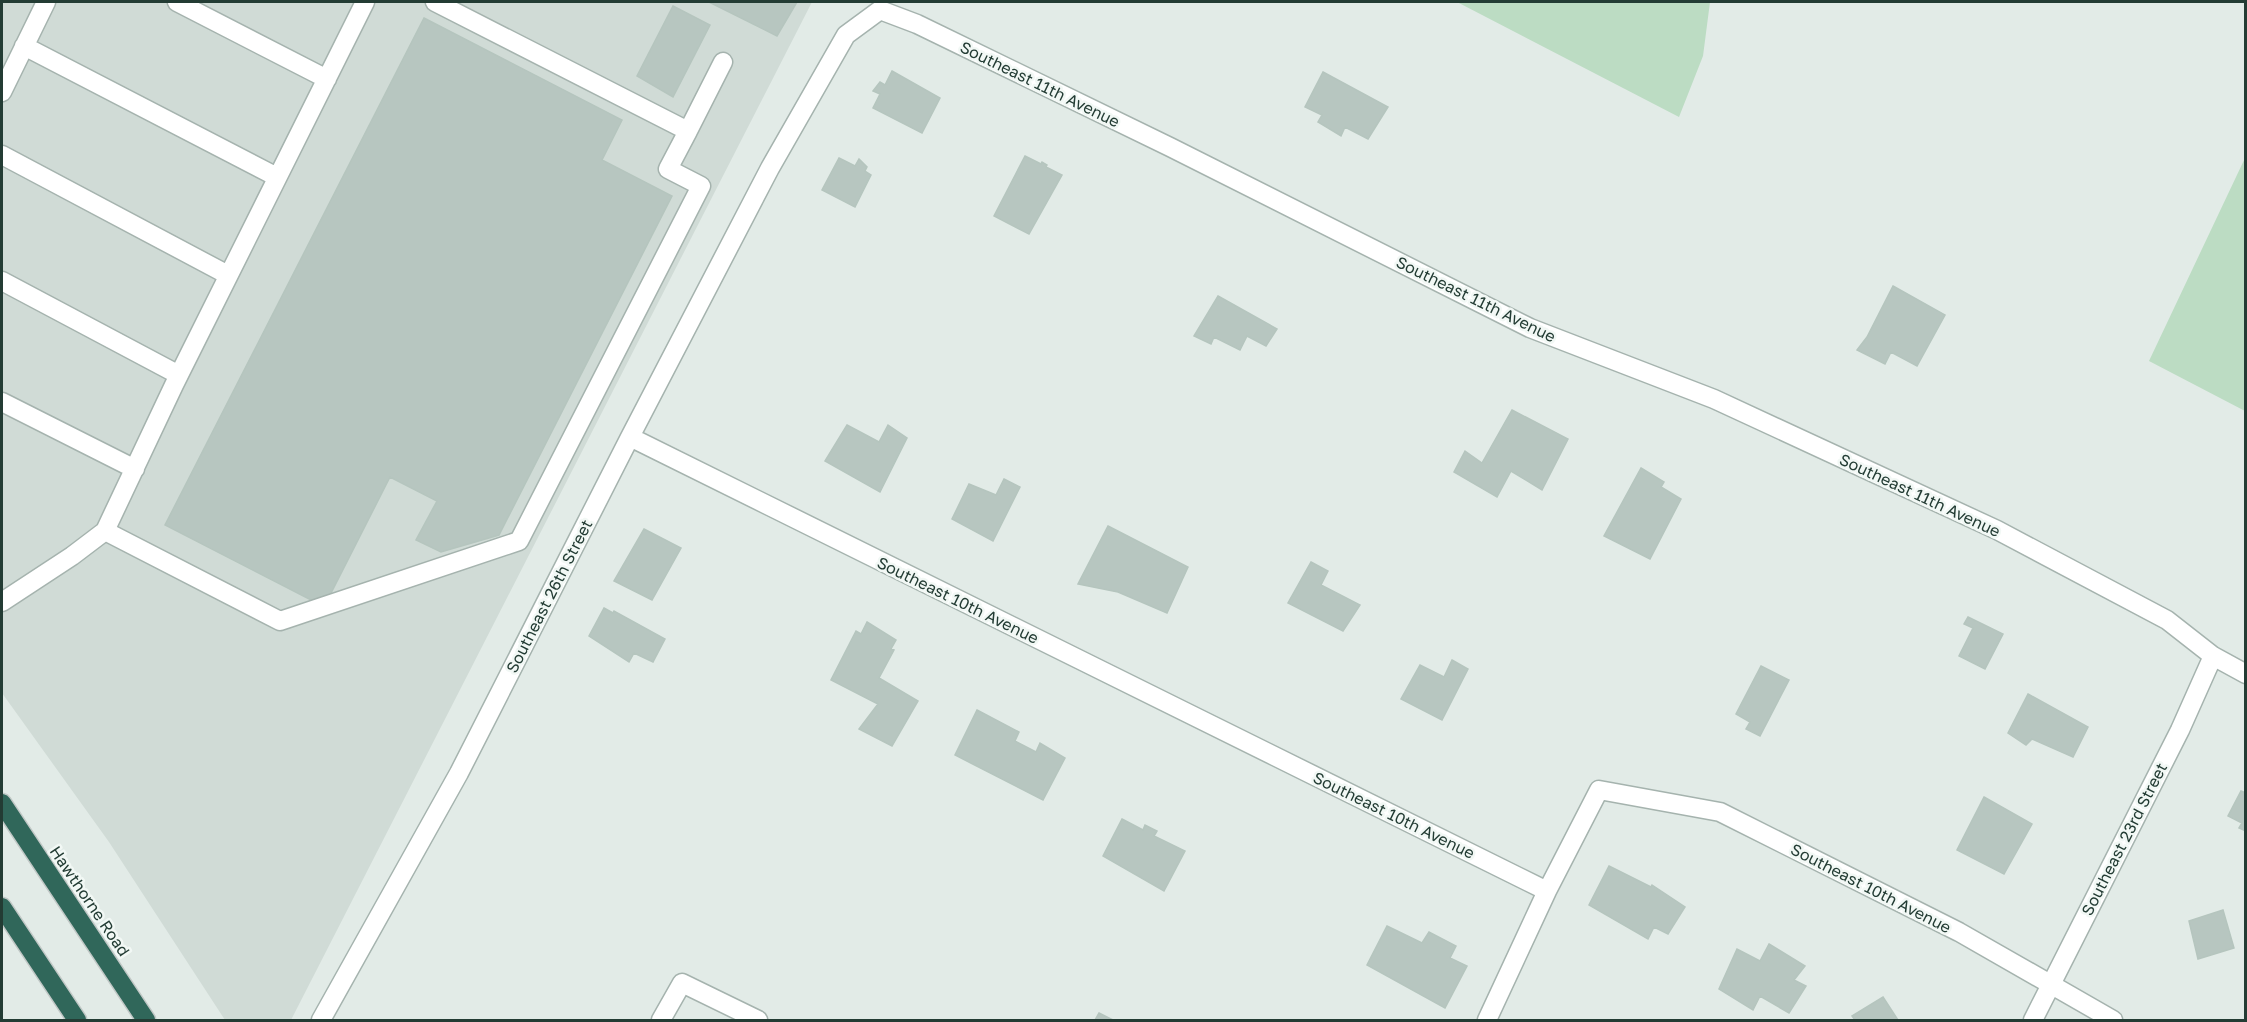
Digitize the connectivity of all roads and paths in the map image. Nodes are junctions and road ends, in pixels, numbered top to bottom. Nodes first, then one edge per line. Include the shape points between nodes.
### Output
1 (46, 2) edge
2 (177, 2) edge
3 (365, 2) edge
4 (435, 2) edge
5 (24, 46) junction
6 (723, 62) dead end
7 (327, 79) junction
8 (2, 92) edge
9 (688, 131) junction
10 (2, 155) edge
11 (770, 168) joint
12 (277, 177) junction
13 (228, 275) junction
14 (2, 281) edge
15 (179, 375) junction
16 (2, 402) edge
17 (630, 437) junction
18 (135, 469) junction
19 (105, 531) junction
20 (2, 602) edge
21 (2213, 656) junction
22 (2246, 674) edge
23 (2, 803) edge
24 (1547, 891) junction
25 (2, 907) edge
26 (2050, 984) junction
27 (76, 1020) edge
28 (146, 1020) edge
29 (321, 1020) edge
30 (661, 1020) edge
31 (758, 1020) edge
32 (1487, 1020) edge
33 (2033, 1020) edge
34 (2113, 1020) edge

1 - 5 street
2 - 7 street
3 - 7 street
4 - 9 street
5 - 8 street
5 - 12 street
6 - 9 street
7 - 12 street
9 - 19 street via 668,169 701,186 519,541 280,621
10 - 13 street
11 - 17 street, Southeast 26th Street
11 - 21 street, Southeast 11th Avenue via 846,35 880,10 1170,147 1530,328 1714,399 1997,531 2167,620
12 - 13 street
13 - 15 street
14 - 15 street
15 - 18 street
16 - 18 street
17 - 24 street, Southeast 10th Avenue
17 - 29 street, Southeast 26th Street via 459,773
18 - 19 street
19 - 20 street
21 - 22 street, Southeast 11th Avenue
21 - 26 street, Southeast 23rd Street via 2180,730
23 - 28 highway, Hawthorne Road
24 - 26 street, Southeast 10th Avenue via 1599,790 1720,812 1959,932
24 - 32 street
25 - 27 highway
26 - 33 street, Southeast 23rd Street
26 - 34 street, Southeast 10th Avenue
30 - 31 street via 682,983

